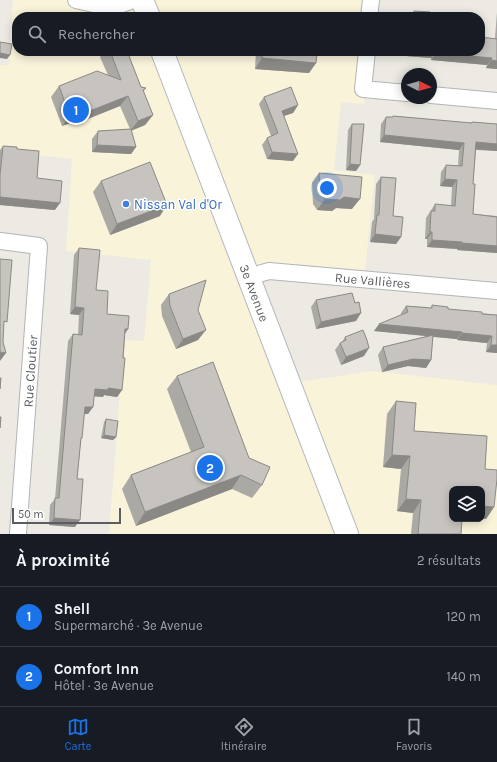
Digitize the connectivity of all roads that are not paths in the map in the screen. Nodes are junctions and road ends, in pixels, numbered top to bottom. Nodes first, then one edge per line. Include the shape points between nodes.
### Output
1 (76, 0) edge
2 (133, 0) edge
3 (142, 0) edge
4 (371, 0) edge
5 (147, 12) edge
6 (370, 12) edge
7 (164, 56) edge
8 (366, 56) edge
9 (401, 92) edge
10 (437, 96) edge
11 (497, 101) edge
12 (0, 241) edge
13 (248, 277) junction
14 (497, 291) edge
15 (18, 534) edge
16 (347, 534) edge

1 - 2 street via 111,8
3 - 5 main road
4 - 6 street
7 - 13 main road, 3e Avenue
8 - 9 street via 364,89
10 - 11 street
12 - 15 street, Rue Cloutier via 38,246
13 - 14 street, Rue Vallières via 269,272
13 - 16 main road, 3e Avenue

